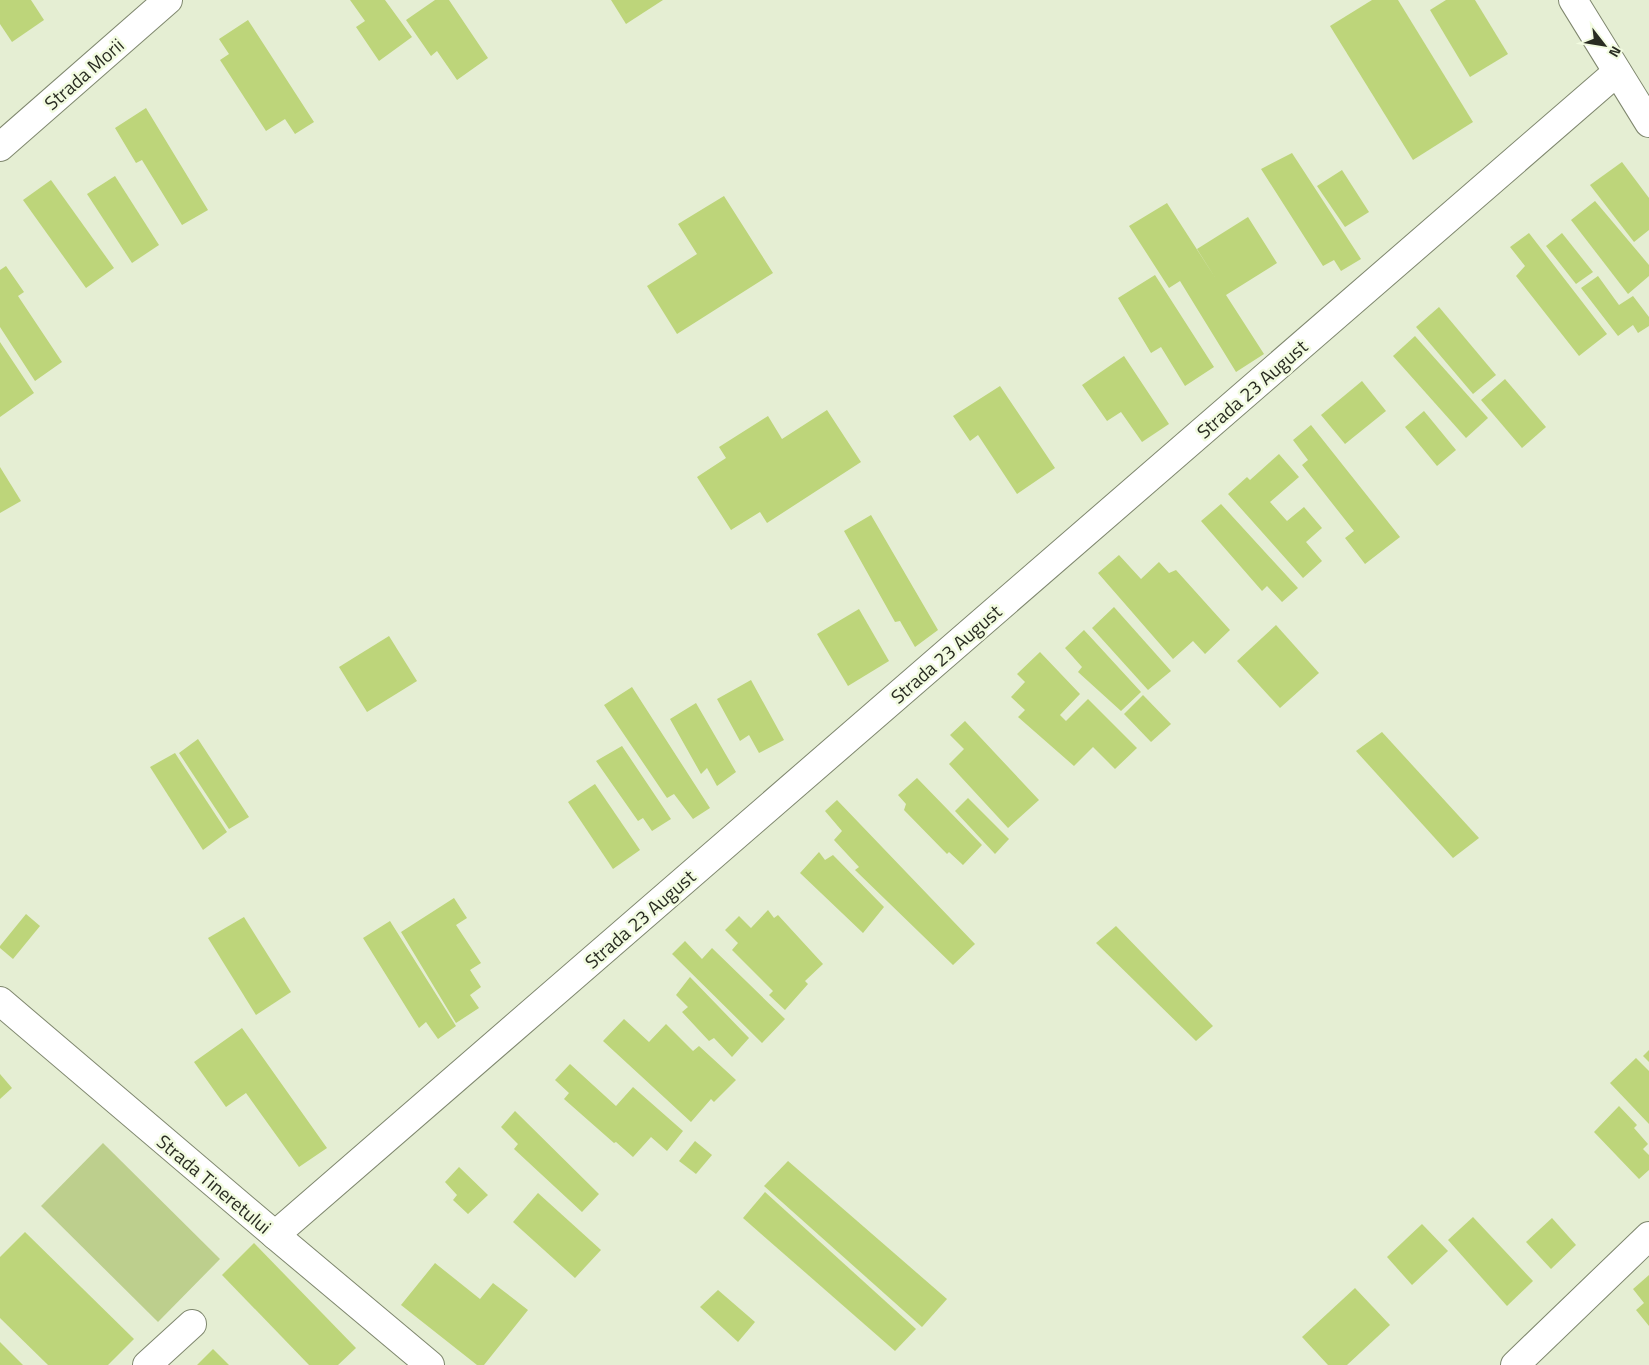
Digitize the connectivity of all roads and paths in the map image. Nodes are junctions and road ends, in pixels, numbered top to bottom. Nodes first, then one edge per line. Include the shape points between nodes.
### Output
1 (168, 0) edge
2 (1573, 0) edge
3 (1618, 72) junction
4 (1649, 123) edge
5 (0, 148) edge
6 (0, 1002) edge
7 (274, 1235) junction
8 (1649, 1236) edge
9 (192, 1324) dead end
10 (147, 1365) edge
11 (430, 1365) edge
12 (1515, 1365) edge

1 - 5 street, Strada Morii
2 - 3 street
3 - 4 street
3 - 7 street, Strada 23 August
6 - 7 street, Strada Tineretului
7 - 11 street, Strada Tineretului
8 - 12 street
9 - 10 street

